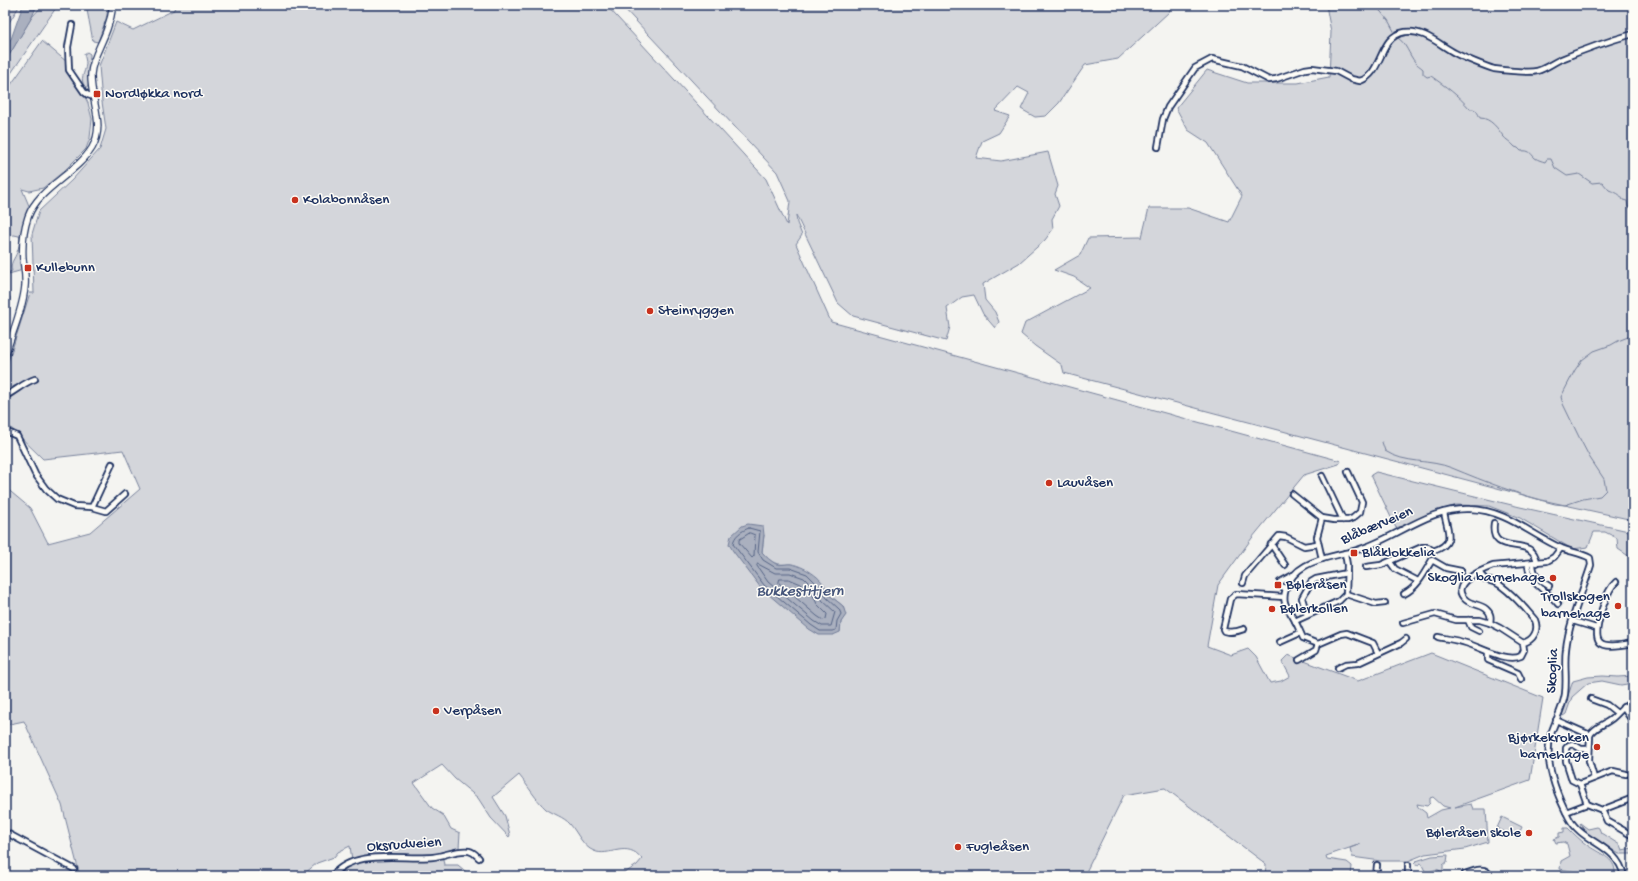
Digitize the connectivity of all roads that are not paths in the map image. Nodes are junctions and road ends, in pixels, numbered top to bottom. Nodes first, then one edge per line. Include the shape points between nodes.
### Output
1 (113, 5) edge
2 (72, 25) dead end
3 (1633, 34) edge
4 (94, 97) junction
5 (1158, 147) dead end
6 (5, 356) edge
7 (35, 379) dead end
8 (5, 396) edge
9 (5, 431) edge
10 (112, 464) dead end
11 (1348, 472) dead end
12 (1322, 476) dead end
13 (126, 494) dead end
14 (1292, 494) dead end
15 (92, 507) junction
16 (1444, 512) junction
17 (1322, 518) junction
18 (1343, 520) junction
19 (1494, 523) dead end
20 (1271, 544) junction
21 (1317, 544) junction
22 (1561, 548) junction
23 (1434, 552) junction
24 (1345, 553) junction
25 (1322, 559) junction
26 (1432, 560) junction
27 (1591, 560) joint
28 (1390, 562) junction
29 (1532, 563) junction
30 (1285, 565) dead end
31 (1366, 567) dead end
32 (1461, 571) dead end
33 (1479, 572) junction
34 (1347, 573) junction
35 (1295, 574) junction
36 (1418, 581) junction
37 (1616, 582) dead end
38 (1242, 583) dead end
39 (1548, 586) dead end
40 (1286, 589) junction
41 (1346, 594) junction
42 (1404, 594) dead end
43 (1284, 597) junction
44 (1385, 602) dead end
45 (1558, 604) dead end
46 (1307, 615) junction
47 (1468, 620) junction
48 (1295, 621) junction
49 (1573, 621) junction
50 (1490, 622) junction
51 (1402, 623) dead end
52 (1596, 628) junction
53 (1244, 629) dead end
54 (1478, 631) dead end
55 (1300, 633) junction
56 (1438, 637) dead end
57 (1406, 638) dead end
58 (1280, 642) dead end
59 (1523, 643) junction
60 (1633, 643) edge
61 (1318, 644) junction
62 (1488, 652) junction
63 (1378, 653) junction
64 (1299, 660) dead end
65 (1338, 668) dead end
66 (1521, 679) dead end
67 (1591, 699) dead end
68 (1633, 703) edge
69 (1622, 707) junction
70 (1617, 713) junction
71 (1556, 720) junction
72 (1633, 722) edge
73 (1590, 735) junction
74 (1589, 749) junction
75 (1626, 774) dead end
76 (1594, 778) junction
77 (1580, 784) junction
78 (1633, 798) edge
79 (1587, 804) junction
80 (1602, 810) junction
81 (1566, 812) junction
82 (5, 832) edge
83 (1633, 836) edge
84 (479, 858) dead end
85 (1377, 864) dead end
86 (1408, 865) dead end
87 (74, 869) dead end
88 (1465, 874) dead end
89 (332, 876) edge
90 (1376, 876) edge
91 (1408, 876) edge
92 (1490, 876) edge
93 (1624, 876) edge

1 - 4 main road via 109,25 93,64 91,79
2 - 4 street via 68,47 69,70 84,92
3 - 5 street via 1558,60 1532,72 1491,68 1455,53 1434,40 1408,32 1390,40 1372,73 1360,81 1336,71 1312,68 1269,80 1242,66 1212,59 1193,70 1168,107
4 - 6 main road via 98,126 92,147 82,161 38,200 28,216 23,250 25,290
7 - 8 street via 25,382
9 - 15 street via 19,438 35,474 56,499 74,506
10 - 15 street
11 - 18 street via 1362,505 1358,515 1351,520
12 - 18 street
13 - 15 street via 109,510
14 - 17 street
16 - 22 street, Blåbærveien via 1465,509 1495,513 1521,524
16 - 23 street via 1448,541
16 - 24 street, Blåbærveien via 1371,545
17 - 18 street
17 - 21 street
19 - 29 street via 1495,535 1499,541 1505,545 1519,545 1534,552
20 - 21 street via 1279,536 1304,546
20 - 30 street
20 - 38 street
21 - 25 street
22 - 27 street, Blåbærveien
22 - 29 street via 1552,559
23 - 26 street
23 - 28 street via 1422,547
24 - 25 street, Blåbærveien
24 - 34 street
25 - 35 street, Blåbærveien via 1305,566
26 - 32 street via 1446,568
26 - 36 street
27 - 49 street, Skoglia
28 - 31 street
28 - 36 street via 1395,569
29 - 33 street via 1500,565
29 - 39 street via 1536,577
29 - 45 street via 1529,574 1532,580
33 - 50 street via 1465,580 1461,587 1462,596 1467,602 1488,610
33 - 59 street via 1486,580 1503,587 1534,620 1536,632
34 - 41 street
34 - 46 street via 1311,582 1302,598
35 - 40 street, Blåbærveien
35 - 40 street via 1280,582
36 - 42 street
37 - 52 street via 1610,588
40 - 43 street, Blåbærveien
41 - 44 street via 1376,604
41 - 46 street via 1339,601
43 - 48 street, Blåbærveien via 1285,607
43 - 53 street via 1236,594 1232,596 1223,629 1229,632
46 - 48 street
47 - 50 street
47 - 51 street via 1452,620 1435,614
47 - 54 street via 1471,627
48 - 55 street
49 - 52 street
49 - 71 street, Skoglia via 1566,648 1565,696
50 - 59 street
52 - 60 street via 1597,638 1606,646
55 - 58 street
55 - 61 street via 1306,640
56 - 62 street via 1468,643
57 - 63 street via 1401,643
59 - 62 street via 1523,653 1517,658
61 - 63 street via 1347,633 1373,644
61 - 64 street via 1313,652
62 - 66 street via 1488,660 1518,673
63 - 65 street via 1358,663
67 - 70 street via 1607,705
68 - 69 street
69 - 70 street
69 - 72 street
70 - 73 street
71 - 73 street
71 - 81 street, Skoglia via 1549,741 1548,758
73 - 74 street
74 - 76 street
74 - 77 street via 1581,749 1573,744 1566,748 1566,761 1572,780
75 - 76 street via 1613,771
76 - 77 street
77 - 79 street
78 - 80 street
79 - 80 street
79 - 81 street
80 - 83 street via 1607,821
81 - 93 street, Skoglia via 1578,829 1614,856
82 - 87 street
84 - 89 street, Oksrudveien via 473,852 466,851 434,857 368,858 344,866
85 - 90 street
86 - 91 street
88 - 92 street via 1486,870

